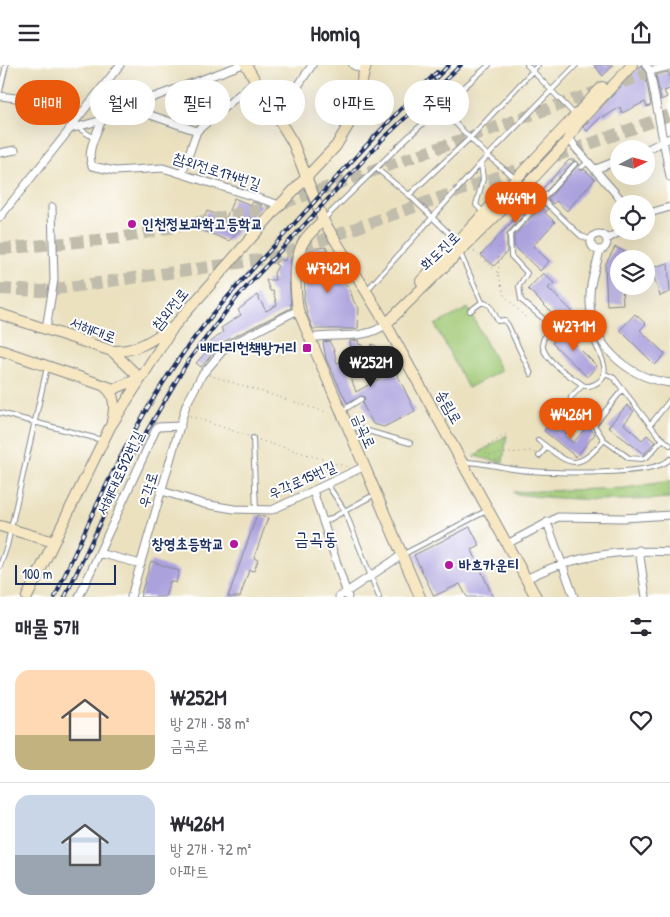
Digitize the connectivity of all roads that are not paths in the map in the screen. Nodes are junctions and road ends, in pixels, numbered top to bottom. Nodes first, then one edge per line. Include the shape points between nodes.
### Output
1 (6, 65) edge
2 (120, 65) edge
3 (241, 65) edge
4 (246, 65) edge
5 (312, 65) edge
6 (352, 65) edge
7 (489, 65) edge
8 (526, 65) edge
9 (538, 65) edge
10 (576, 65) edge
11 (623, 65) edge
12 (632, 65) edge
13 (670, 66) edge
14 (365, 67) edge
15 (648, 68) edge
16 (532, 71) junction
17 (254, 80) edge
18 (302, 80) edge
19 (469, 83) edge
20 (0, 91) edge
21 (551, 91) junction
22 (240, 94) edge
23 (0, 96) edge
24 (155, 97) edge
25 (15, 98) edge
26 (576, 115) junction
27 (155, 117) edge
28 (80, 118) edge
29 (75, 125) joint
30 (100, 125) edge
31 (282, 125) edge
32 (422, 125) edge
33 (458, 125) edge
34 (197, 131) junction
35 (471, 137) junction
36 (569, 137) junction
37 (94, 138) junction
38 (667, 140) edge
39 (655, 145) edge
40 (15, 150) dead end
41 (0, 153) edge
42 (488, 156) junction
43 (589, 161) junction
44 (481, 163) junction
45 (575, 164) dead end
46 (610, 164) edge
47 (582, 167) dead end
48 (377, 169) junction
49 (596, 169) junction
50 (182, 174) junction
51 (670, 177) edge
52 (307, 179) junction
53 (516, 179) junction
54 (525, 187) junction
55 (409, 195) junction
56 (618, 195) edge
57 (542, 199) junction
58 (280, 205) junction
59 (52, 207) dead end
60 (670, 207) edge
61 (655, 211) edge
62 (484, 213) junction
63 (0, 217) edge
64 (433, 219) junction
65 (323, 221) junction
66 (610, 237) edge
67 (607, 239) junction
68 (592, 240) junction
69 (458, 247) junction
70 (600, 250) junction
71 (366, 291) junction
72 (482, 302) junction
73 (298, 310) junction
74 (470, 311) dead end
75 (0, 315) edge
76 (386, 324) junction
77 (174, 326) junction
78 (46, 329) junction
79 (600, 337) junction
80 (309, 338) junction
81 (0, 351) edge
82 (112, 351) junction
83 (48, 365) junction
84 (605, 374) junction
85 (531, 375) dead end
86 (140, 378) junction
87 (95, 382) junction
88 (670, 383) edge
89 (583, 385) junction
90 (623, 389) junction
91 (361, 399) dead end
92 (670, 400) edge
93 (0, 413) edge
94 (337, 413) junction
95 (34, 422) junction
96 (344, 424) junction
97 (594, 425) junction
98 (650, 425) junction
99 (181, 426) junction
100 (110, 427) junction
101 (253, 438) road end
102 (663, 439) junction
103 (104, 440) junction
104 (538, 440) dead end
105 (604, 440) junction
106 (410, 443) dead end
107 (670, 445) edge
108 (547, 447) junction
109 (539, 456) road end
110 (670, 459) edge
111 (462, 462) junction
112 (363, 467) junction
113 (327, 484) junction
114 (162, 491) junction
115 (312, 491) junction
116 (370, 497) dead end
117 (488, 509) junction
118 (256, 511) junction
119 (345, 511) junction
120 (670, 515) edge
121 (547, 522) junction
122 (323, 523) junction
123 (5, 528) edge
124 (54, 542) junction
125 (507, 545) junction
126 (639, 550) junction
127 (670, 552) edge
128 (99, 553) junction
129 (402, 555) junction
130 (563, 563) junction
131 (141, 564) junction
132 (0, 566) edge
133 (370, 576) junction
134 (526, 579) junction
135 (347, 594) edge
136 (27, 597) edge
137 (79, 597) edge
138 (131, 597) edge
139 (339, 597) edge
140 (379, 597) edge
141 (420, 597) edge
142 (536, 597) edge
143 (574, 597) edge
144 (646, 597) edge

1 - 20 lane
2 - 28 street
3 - 24 street
4 - 17 main road, 송림로
5 - 18 street
6 - 14 street
7 - 19 lane
8 - 16 lane
9 - 16 lane
10 - 21 lane
11 - 26 main road, 화도진로
12 - 36 main road, 화도진로
13 - 15 street
14 - 52 main road, 참외전로 via 348,128 332,152
15 - 38 street
16 - 21 lane
16 - 35 lane
21 - 26 lane
21 - 42 lane
22 - 34 street
23 - 25 street
26 - 53 main road, 화도진로
27 - 34 street
29 - 37 lane
29 - 63 street
30 - 37 street
31 - 52 main road, 송림로
32 - 48 lane
33 - 35 lane
34 - 50 street
35 - 42 lane
35 - 55 lane
36 - 43 street
36 - 54 main road, 화도진로
37 - 50 street, 참외전로174번길 via 92,166 115,171 153,167
38 - 39 street
38 - 51 street via 666,165
40 - 41 street
42 - 44 lane
42 - 53 lane
43 - 47 lane
43 - 49 street
44 - 62 lane via 483,179 476,205
44 - 64 lane
45 - 57 lane
46 - 49 street
48 - 55 lane
48 - 65 lane
49 - 56 street
50 - 58 street, 참외전로174번길
52 - 58 main road, 참외전로
52 - 65 main road, 송림로
53 - 54 lane
53 - 62 main road, 화도진로
54 - 69 main road, 화도진로
55 - 64 lane
57 - 68 lane via 581,236
57 - 89 lane via 509,239 512,258 528,273 519,286 521,301 552,326 543,340 548,358
58 - 77 main road, 참외전로
59 - 78 street via 54,280
60 - 61 street
62 - 69 main road, 화도진로
64 - 69 lane
64 - 71 lane
65 - 71 main road, 송림로
65 - 73 main road, 금곡로 via 305,240 300,253 296,281
66 - 67 street
67 - 68 street via 600,234
67 - 70 street via 606,246
68 - 70 street via 593,248
69 - 72 lane
69 - 76 main road, 화도진로
70 - 79 street via 590,296
71 - 76 main road, 송림로
72 - 74 lane
72 - 85 lane via 490,305 498,321 504,320 508,325
73 - 80 main road, 금곡로
73 - 99 street, 우각로 via 226,347 202,375 186,405
75 - 78 main road, 서해대로
76 - 80 street via 372,333 361,335
76 - 111 main road, 송림로
77 - 82 main road via 138,347 124,352
77 - 86 main road, 참외전로
78 - 82 main road, 서해대로
79 - 84 lane via 594,341
79 - 88 street via 606,348 632,371
80 - 94 main road, 금곡로
81 - 83 main road
82 - 86 main road, 서해대로
83 - 87 main road
83 - 95 lane
84 - 89 lane via 601,381
84 - 90 lane
86 - 87 main road via 114,389
86 - 100 main road, 참외전로
87 - 100 main road via 108,388 113,396 114,414
89 - 97 lane via 569,401
90 - 97 lane
90 - 98 lane
91 - 94 lane
92 - 98 lane
93 - 95 lane
94 - 96 main road, 금곡로
95 - 103 lane
95 - 123 lane
96 - 106 lane
96 - 112 main road, 금곡로
97 - 105 lane
98 - 102 lane
99 - 114 street, 우각로
99 - 128 street, 서해대로512번길 via 158,427
100 - 103 main road, 참외전로
101 - 118 lane
102 - 105 lane via 648,456 633,460
102 - 107 lane
103 - 124 main road, 참외전로
104 - 108 lane
105 - 108 lane via 587,459 570,462
108 - 109 lane
110 - 111 lane via 666,464 649,468 567,473
111 - 117 main road, 송림로
112 - 113 street, 우각로15번길
112 - 129 main road, 금곡로
113 - 115 street, 우각로15번길
113 - 119 lane
114 - 118 street, 우각로15번길 via 204,504
114 - 131 street, 우각로
115 - 118 street, 우각로15번길 via 272,510
115 - 122 street
116 - 119 lane
117 - 125 main road, 송림로
117 - 129 lane
119 - 122 lane
119 - 133 lane
120 - 121 street via 558,517
121 - 125 street
121 - 130 street
122 - 135 street
123 - 124 main road
123 - 132 lane via 7,546
124 - 136 main road, 참외전로
125 - 134 main road, 송림로
126 - 127 street
126 - 130 street
126 - 144 street
128 - 131 street
128 - 137 street
129 - 133 street
129 - 141 main road, 금곡로
130 - 134 street
130 - 143 street
131 - 138 street, 우각로
133 - 135 street
133 - 140 lane
134 - 142 main road, 송림로
135 - 139 street

